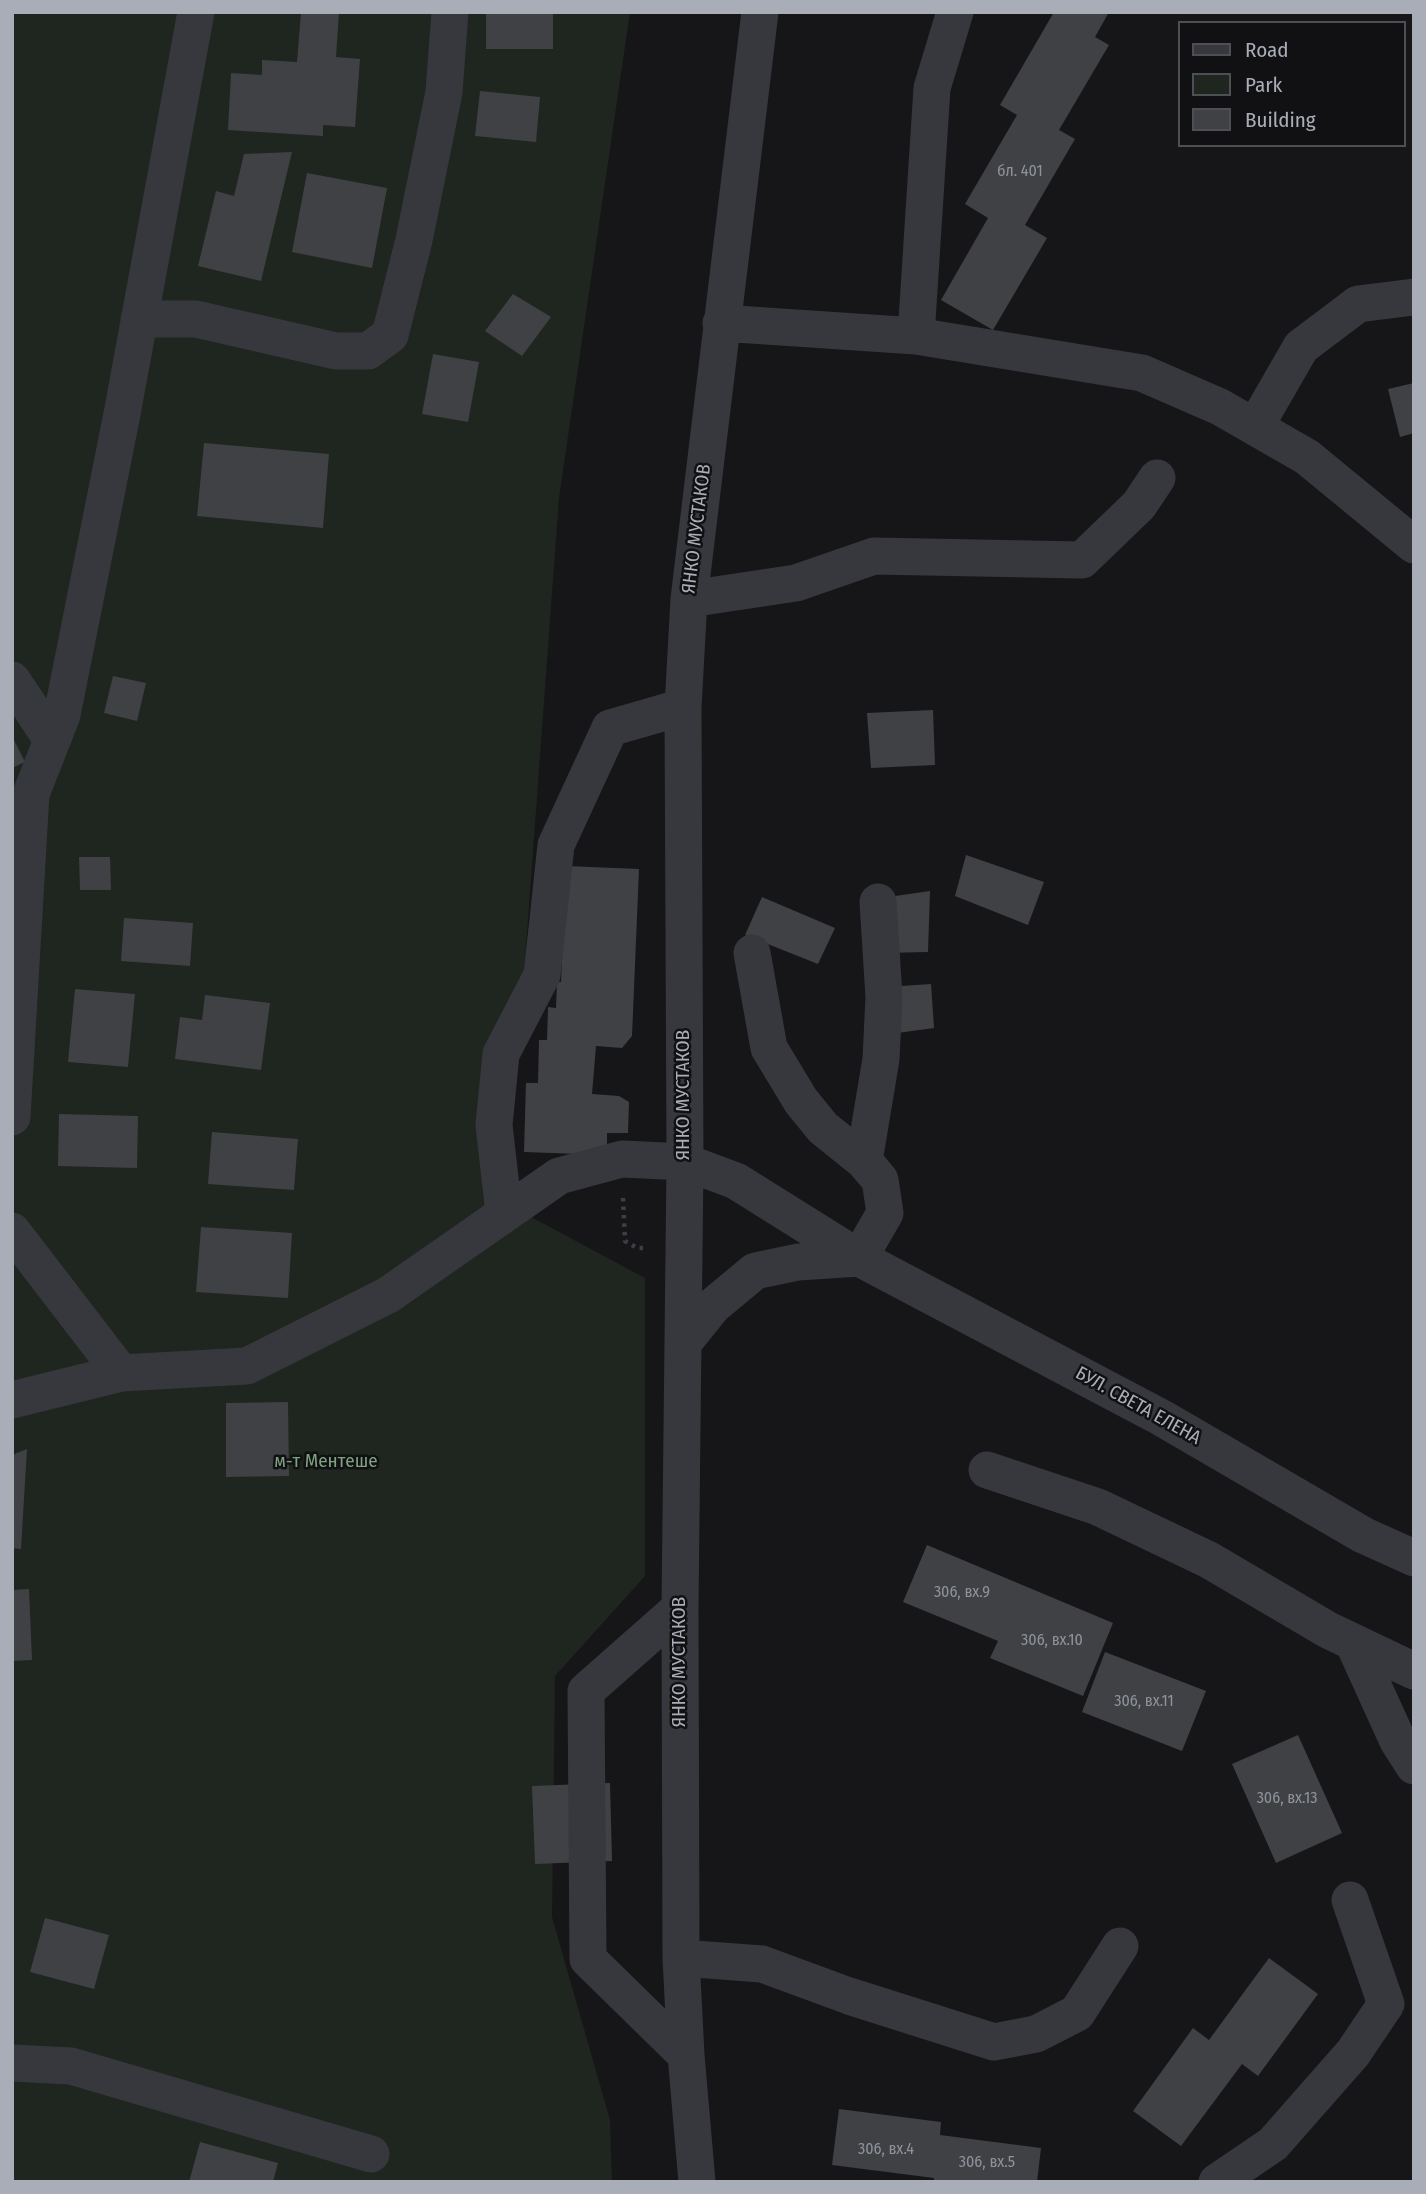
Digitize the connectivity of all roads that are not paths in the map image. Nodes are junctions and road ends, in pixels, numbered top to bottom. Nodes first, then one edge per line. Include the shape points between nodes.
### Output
1 (196, 12) edge
2 (450, 12) edge
3 (761, 12) edge
4 (955, 12) edge
5 (1414, 296) edge
6 (139, 319) junction
7 (721, 323) junction
8 (916, 336) junction
9 (1255, 427) junction
10 (1157, 478) dead end
11 (1414, 545) edge
12 (689, 599) junction
13 (12, 680) edge
14 (683, 707) junction
15 (52, 740) junction
16 (878, 902) dead end
17 (752, 953) dead end
18 (12, 1117) edge
19 (864, 1161) junction
20 (685, 1162) junction
21 (504, 1213) junction
22 (12, 1231) edge
23 (859, 1258) junction
24 (683, 1343) junction
25 (121, 1373) junction
26 (12, 1400) edge
27 (987, 1470) dead end
28 (1414, 1558) edge
29 (680, 1608) junction
30 (1353, 1642) junction
31 (1414, 1671) edge
32 (1414, 1766) edge
33 (1350, 1900) dead end
34 (1120, 1946) dead end
35 (681, 1958) junction
36 (685, 2055) junction
37 (12, 2063) edge
38 (371, 2154) dead end
39 (697, 2182) edge
40 (1217, 2182) edge

1 - 6 street
2 - 6 street via 444,92 390,335 368,351 335,351 196,319
3 - 7 street, ЯНКО МУСТАКОВ
4 - 8 street via 932,88
5 - 9 street via 1358,304 1301,347
6 - 15 street via 62,715
7 - 8 street
7 - 12 street, ЯНКО МУСТАКОВ
8 - 9 street via 1142,373
9 - 11 street via 1307,457
10 - 12 street via 1139,505 1082,560 874,556 796,583
12 - 14 street, ЯНКО МУСТАКОВ
13 - 15 street
14 - 20 street, ЯНКО МУСТАКОВ
14 - 21 street via 610,729 556,845 542,975 501,1054 494,1125
15 - 18 street via 32,794
16 - 19 street via 884,997 881,1059
17 - 19 street via 769,1048 823,1128
19 - 23 street via 880,1180 884,1213
20 - 21 street, БУЛ. СВЕТА ЕЛЕНА via 622,1158 559,1176
20 - 23 street, БУЛ. СВЕТА ЕЛЕНА via 736,1181
20 - 24 street, ЯНКО МУСТАКОВ
21 - 25 street, БУЛ. СВЕТА ЕЛЕНА via 388,1295 247,1366
22 - 25 street
23 - 24 street via 798,1262 755,1271 713,1306
23 - 28 street, БУЛ. СВЕТА ЕЛЕНА via 1162,1418 1363,1535
24 - 29 street, ЯНКО МУСТАКОВ
25 - 26 street, БУЛ. СВЕТА ЕЛЕНА
27 - 30 street via 1098,1507 1209,1560
29 - 35 street, ЯНКО МУСТАКОВ
29 - 36 street via 586,1691 587,1959
30 - 31 street
30 - 32 street
33 - 40 street via 1386,2004 1353,2053 1273,2144
34 - 35 street via 1077,2013 1036,2034 994,2042 762,1964
35 - 36 street, ЯНКО МУСТАКОВ
36 - 39 street, ЯНКО МУСТАКОВ
37 - 38 street via 71,2066

